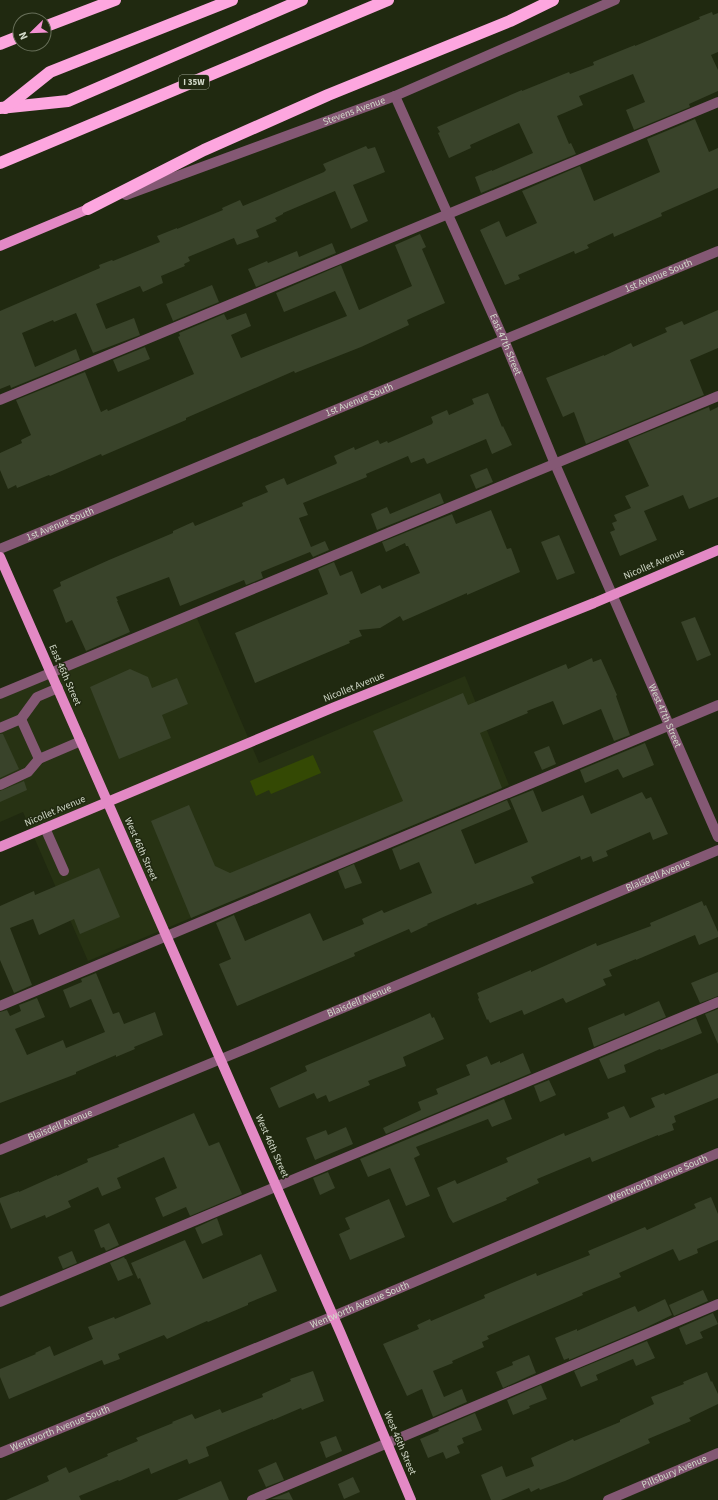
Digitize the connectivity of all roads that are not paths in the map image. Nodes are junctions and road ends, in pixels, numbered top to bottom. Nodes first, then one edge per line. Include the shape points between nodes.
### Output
1 (115, 0) edge
2 (232, 0) edge
3 (302, 0) edge
4 (388, 0) edge
5 (553, 0) edge
6 (615, 0) edge
7 (52, 24) edge
8 (12, 39) edge
9 (0, 44) edge
10 (395, 96) junction
11 (718, 102) edge
12 (2, 109) edge
13 (0, 162) edge
14 (88, 209) junction
15 (448, 214) junction
16 (0, 246) edge
17 (718, 251) edge
18 (504, 340) junction
19 (718, 396) edge
20 (0, 400) edge
21 (555, 464) junction
22 (0, 549) edge
23 (718, 550) edge
24 (0, 557) edge
25 (613, 595) junction
26 (51, 673) junction
27 (58, 688) junction
28 (0, 694) edge
29 (718, 705) edge
30 (21, 718) junction
31 (670, 726) junction
32 (0, 728) edge
33 (81, 741) junction
34 (39, 759) junction
35 (0, 785) edge
36 (107, 802) junction
37 (45, 828) junction
38 (718, 837) edge
39 (0, 847) edge
40 (718, 850) edge
41 (64, 871) dead end
42 (166, 936) junction
43 (718, 1002) edge
44 (0, 1006) edge
45 (221, 1059) junction
46 (0, 1150) edge
47 (718, 1153) edge
48 (276, 1186) junction
49 (0, 1302) edge
50 (718, 1304) edge
51 (334, 1316) junction
52 (387, 1444) junction
53 (0, 1453) edge
54 (718, 1453) edge
55 (252, 1500) edge
56 (411, 1500) edge
57 (608, 1500) edge

1 - 7 highway
2 - 12 highway via 50,72
3 - 12 highway via 68,101
4 - 13 highway, I 35W
5 - 14 highway via 510,21 328,95 204,150
6 - 10 street, Stevens Avenue
8 - 9 highway
10 - 14 street, Stevens Avenue
10 - 15 street, East 47th Street
11 - 15 street
14 - 16 main road
15 - 18 street, East 47th Street
15 - 20 street
17 - 18 street, 1st Avenue South
18 - 21 street, East 47th Street
18 - 22 street, 1st Avenue South
19 - 21 street
21 - 25 street, East 47th Street
21 - 26 street
23 - 25 main road, Nicollet Avenue
24 - 26 main road, East 46th Street
25 - 31 street, West 47th Street
25 - 36 main road, Nicollet Avenue
26 - 27 main road, East 46th Street
26 - 28 street
27 - 30 street via 37,697
27 - 33 main road, East 46th Street
29 - 31 street
30 - 32 street
30 - 34 street
31 - 38 street, West 47th Street
31 - 42 street
33 - 34 street
33 - 36 main road, East 46th Street
34 - 35 street via 28,772
36 - 37 main road, Nicollet Avenue
36 - 42 main road, West 46th Street
37 - 39 main road, Nicollet Avenue
37 - 41 street
40 - 45 street, Blaisdell Avenue
42 - 44 street
42 - 45 main road, West 46th Street
43 - 48 street
45 - 46 street, Blaisdell Avenue
45 - 48 main road, West 46th Street
47 - 51 street, Wentworth Avenue South
48 - 49 street
48 - 51 main road, West 46th Street
50 - 52 street
51 - 52 main road, West 46th Street
51 - 53 street, Wentworth Avenue South
52 - 55 street
52 - 56 main road, West 46th Street
54 - 57 street, Pillsbury Avenue

